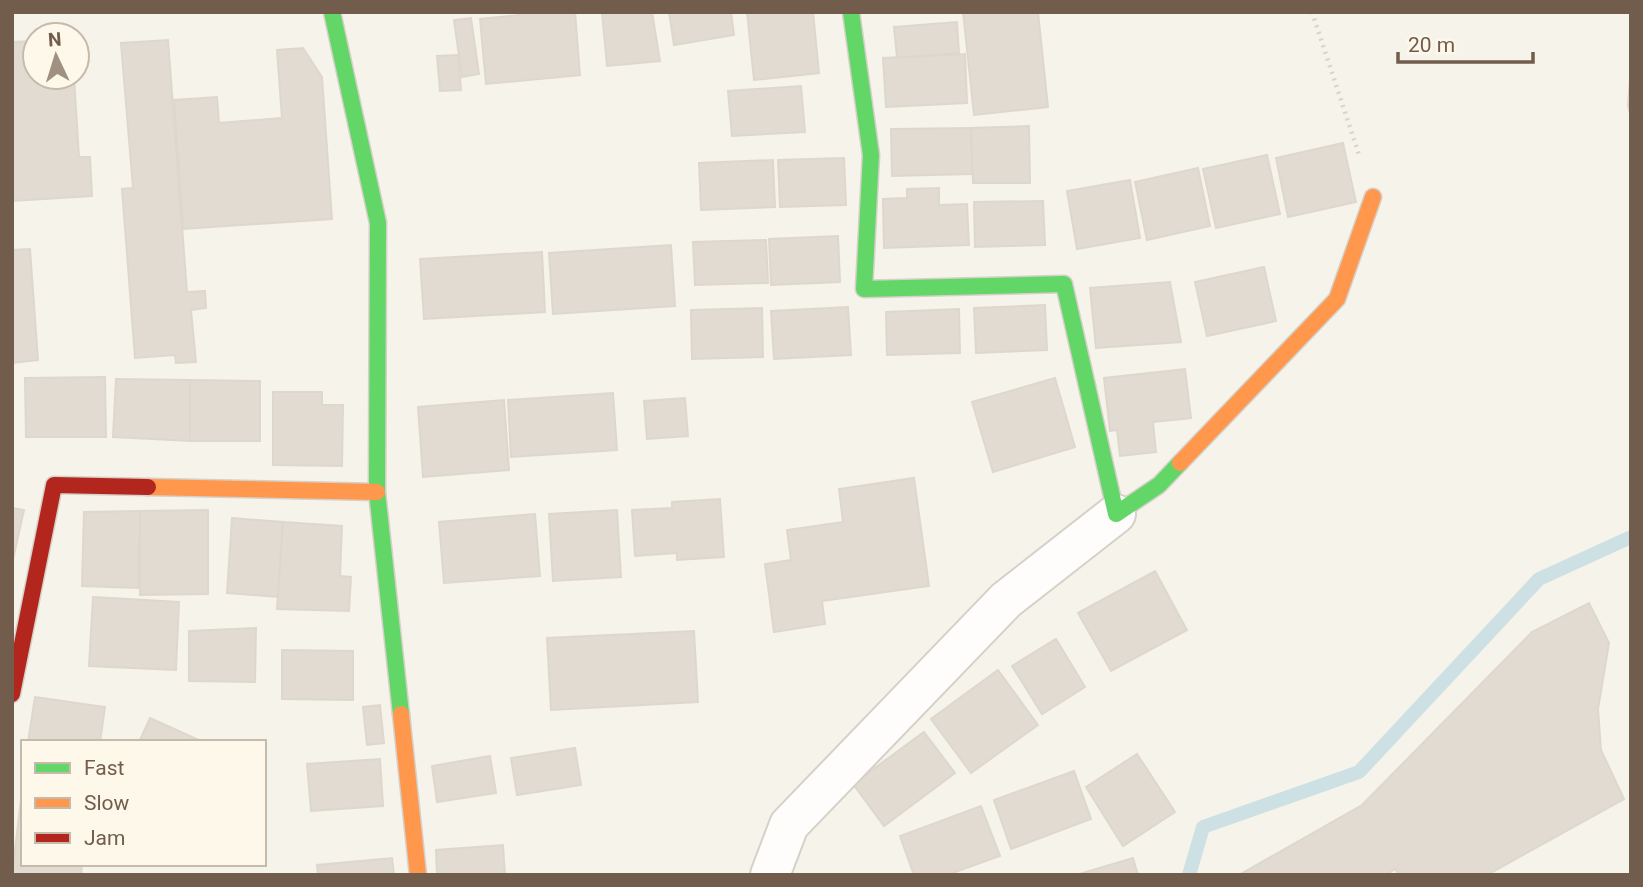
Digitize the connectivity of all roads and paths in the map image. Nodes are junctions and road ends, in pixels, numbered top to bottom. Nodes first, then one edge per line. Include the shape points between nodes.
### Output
1 (332, 12) edge
2 (851, 12) edge
3 (1312, 12) edge
4 (1373, 197) joint
5 (377, 492) junction
6 (1116, 514) junction
7 (12, 694) edge
8 (418, 875) edge
9 (770, 875) edge

1 - 5 street via 377,223
2 - 6 street via 871,155 864,289 1064,284
3 - 4 path
4 - 6 street via 1337,299 1159,485
5 - 7 street via 54,485
5 - 8 street
6 - 9 street via 1006,600 789,825

